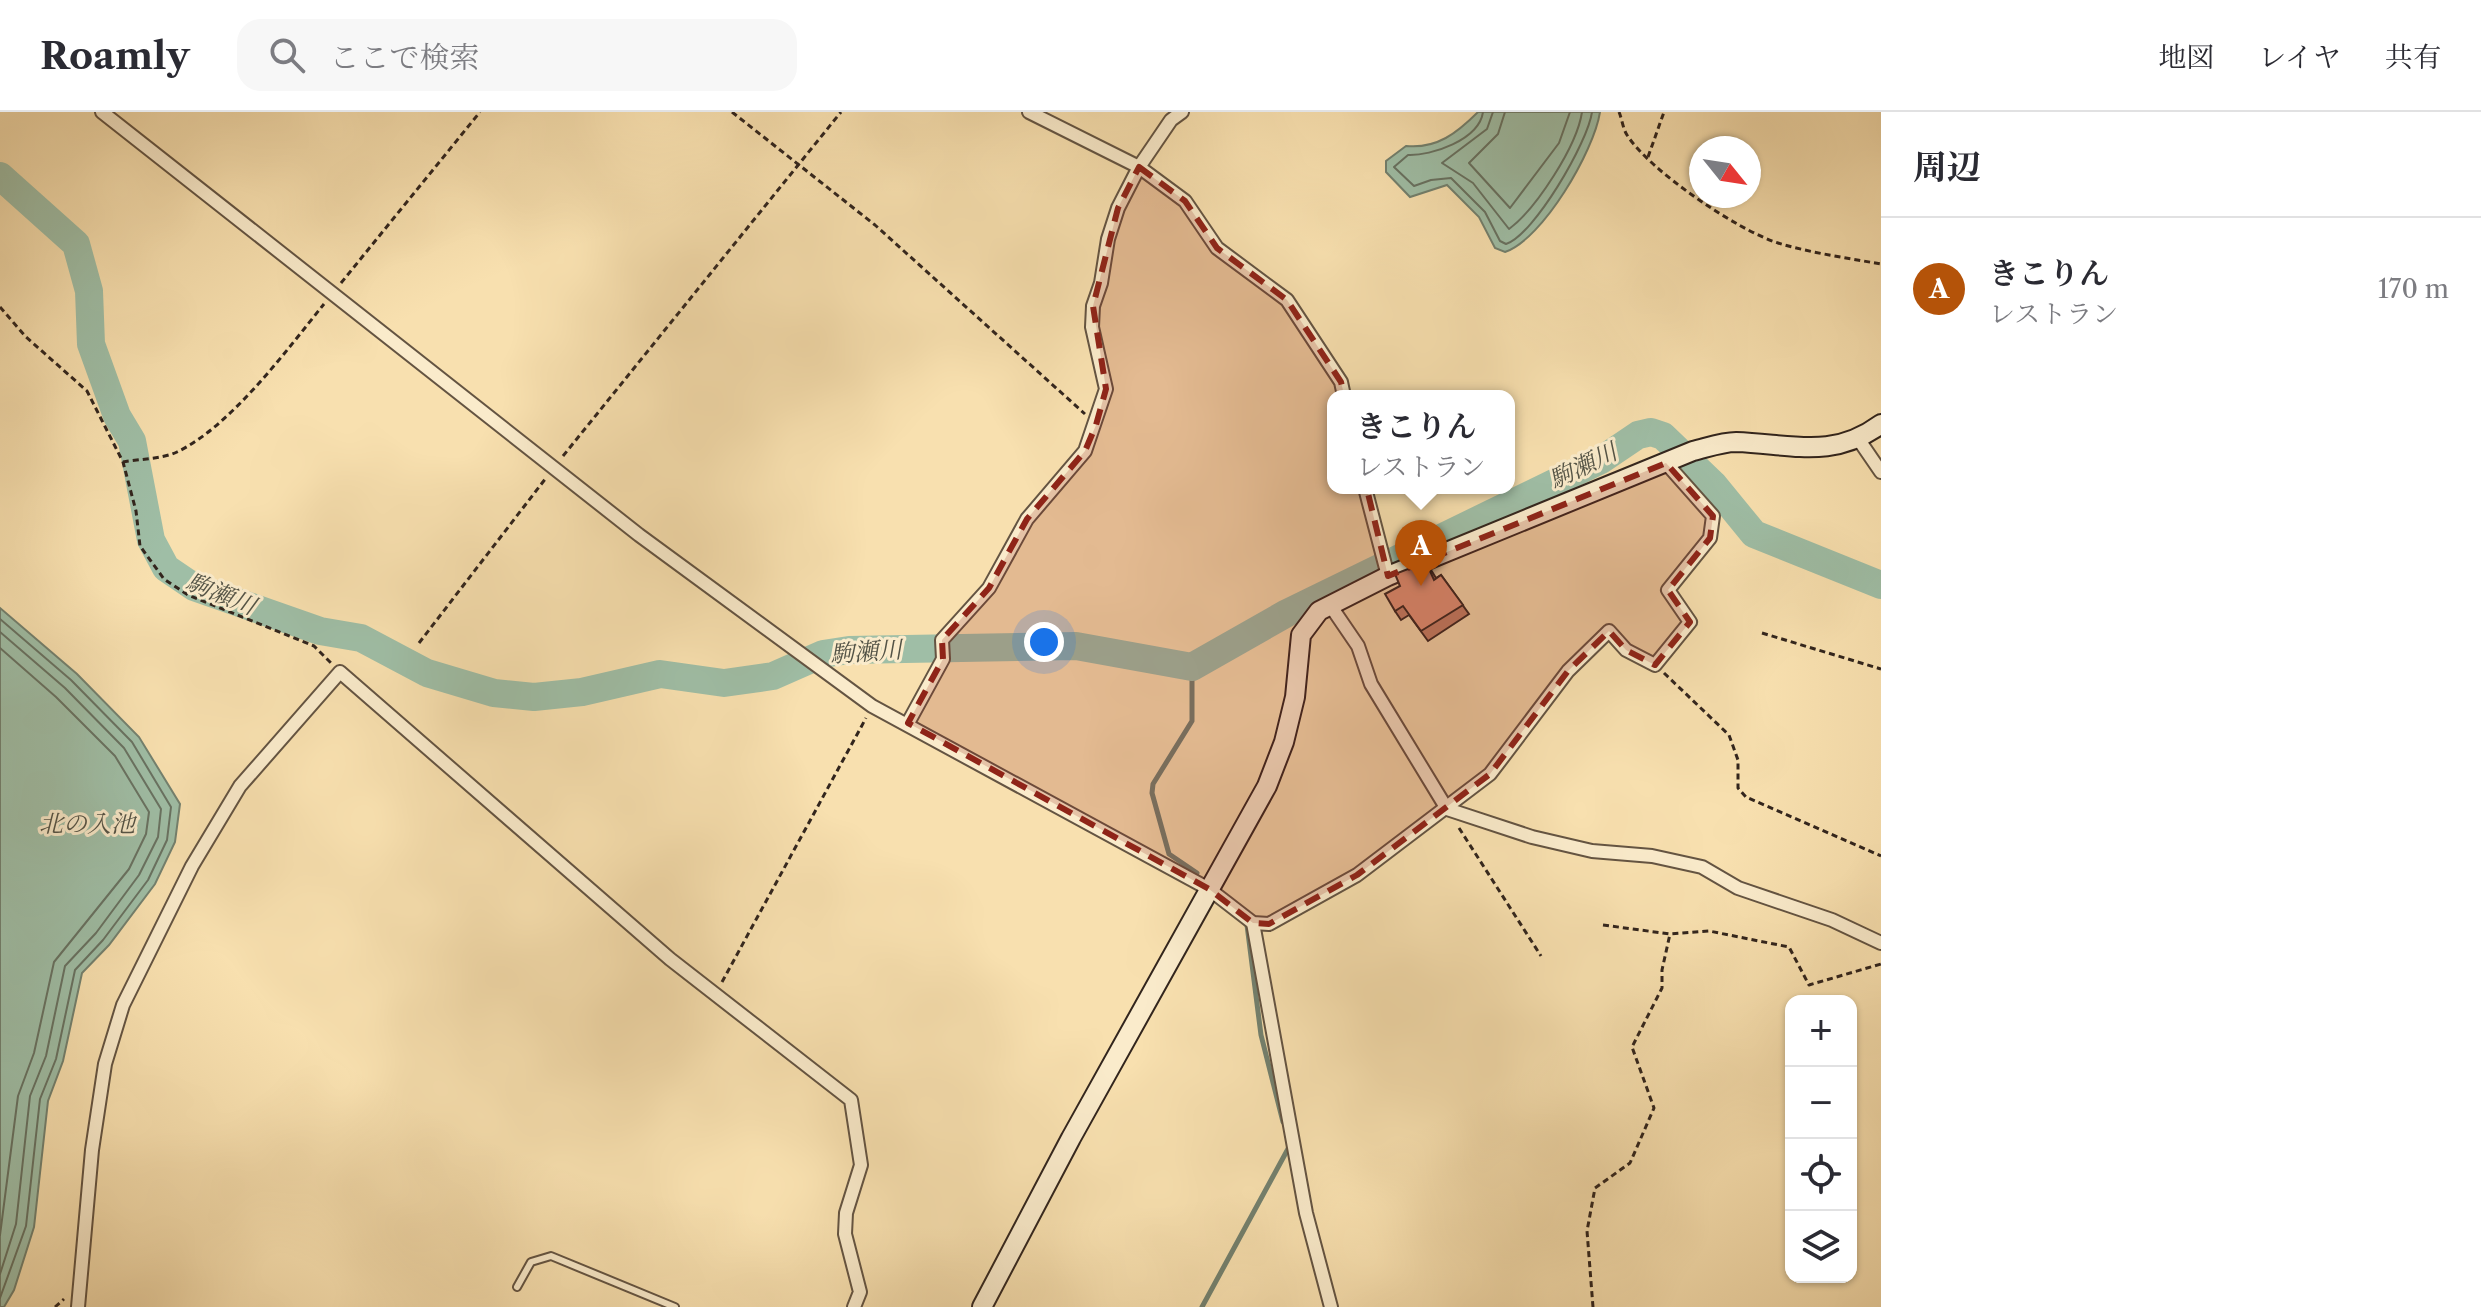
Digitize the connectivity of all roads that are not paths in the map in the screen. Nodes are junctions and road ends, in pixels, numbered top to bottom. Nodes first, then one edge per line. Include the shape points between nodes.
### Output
1 (102, 112) edge
2 (1029, 112) edge
3 (1182, 112) edge
4 (1139, 167) junction
5 (1343, 390) edge
6 (1881, 424) edge
7 (1859, 440) junction
8 (1669, 461) junction
9 (1881, 472) edge
10 (1367, 494) edge
11 (1388, 576) junction
12 (1330, 605) junction
13 (908, 723) junction
14 (1447, 809) junction
15 (1209, 889) junction
16 (1253, 923) junction
17 (1881, 943) edge
18 (517, 1287) dead end
19 (78, 1307) edge
20 (675, 1307) edge
21 (854, 1307) edge
22 (982, 1307) edge
23 (1331, 1307) edge

1 - 13 street via 553,468 819,668 872,706
2 - 4 street
3 - 4 street
4 - 5 street via 1185,201 1217,248 1287,300
4 - 13 street via 1118,208 1093,306 1092,327 1106,389 1096,425 1085,451 1027,519 989,588 942,649
6 - 7 street
7 - 8 street via 1831,448 1732,442
7 - 9 street
8 - 11 street
8 - 14 street via 1713,516 1710,538 1668,590 1690,622 1655,665 1626,650 1609,631 1568,671 1490,774
10 - 11 street
11 - 12 street
12 - 14 street
12 - 15 street via 1301,635 1284,742 1267,786
13 - 15 street
14 - 16 street via 1357,875 1269,924
14 - 17 street via 1577,848 1702,867 1738,888
15 - 16 street
15 - 22 street
16 - 23 street via 1306,1213
18 - 20 lane via 531,1262 551,1256
19 - 21 street via 92,1150 105,1064 123,1005 192,866 240,786 340,672 670,959 851,1100 861,1165 846,1213 845,1234 860,1292

